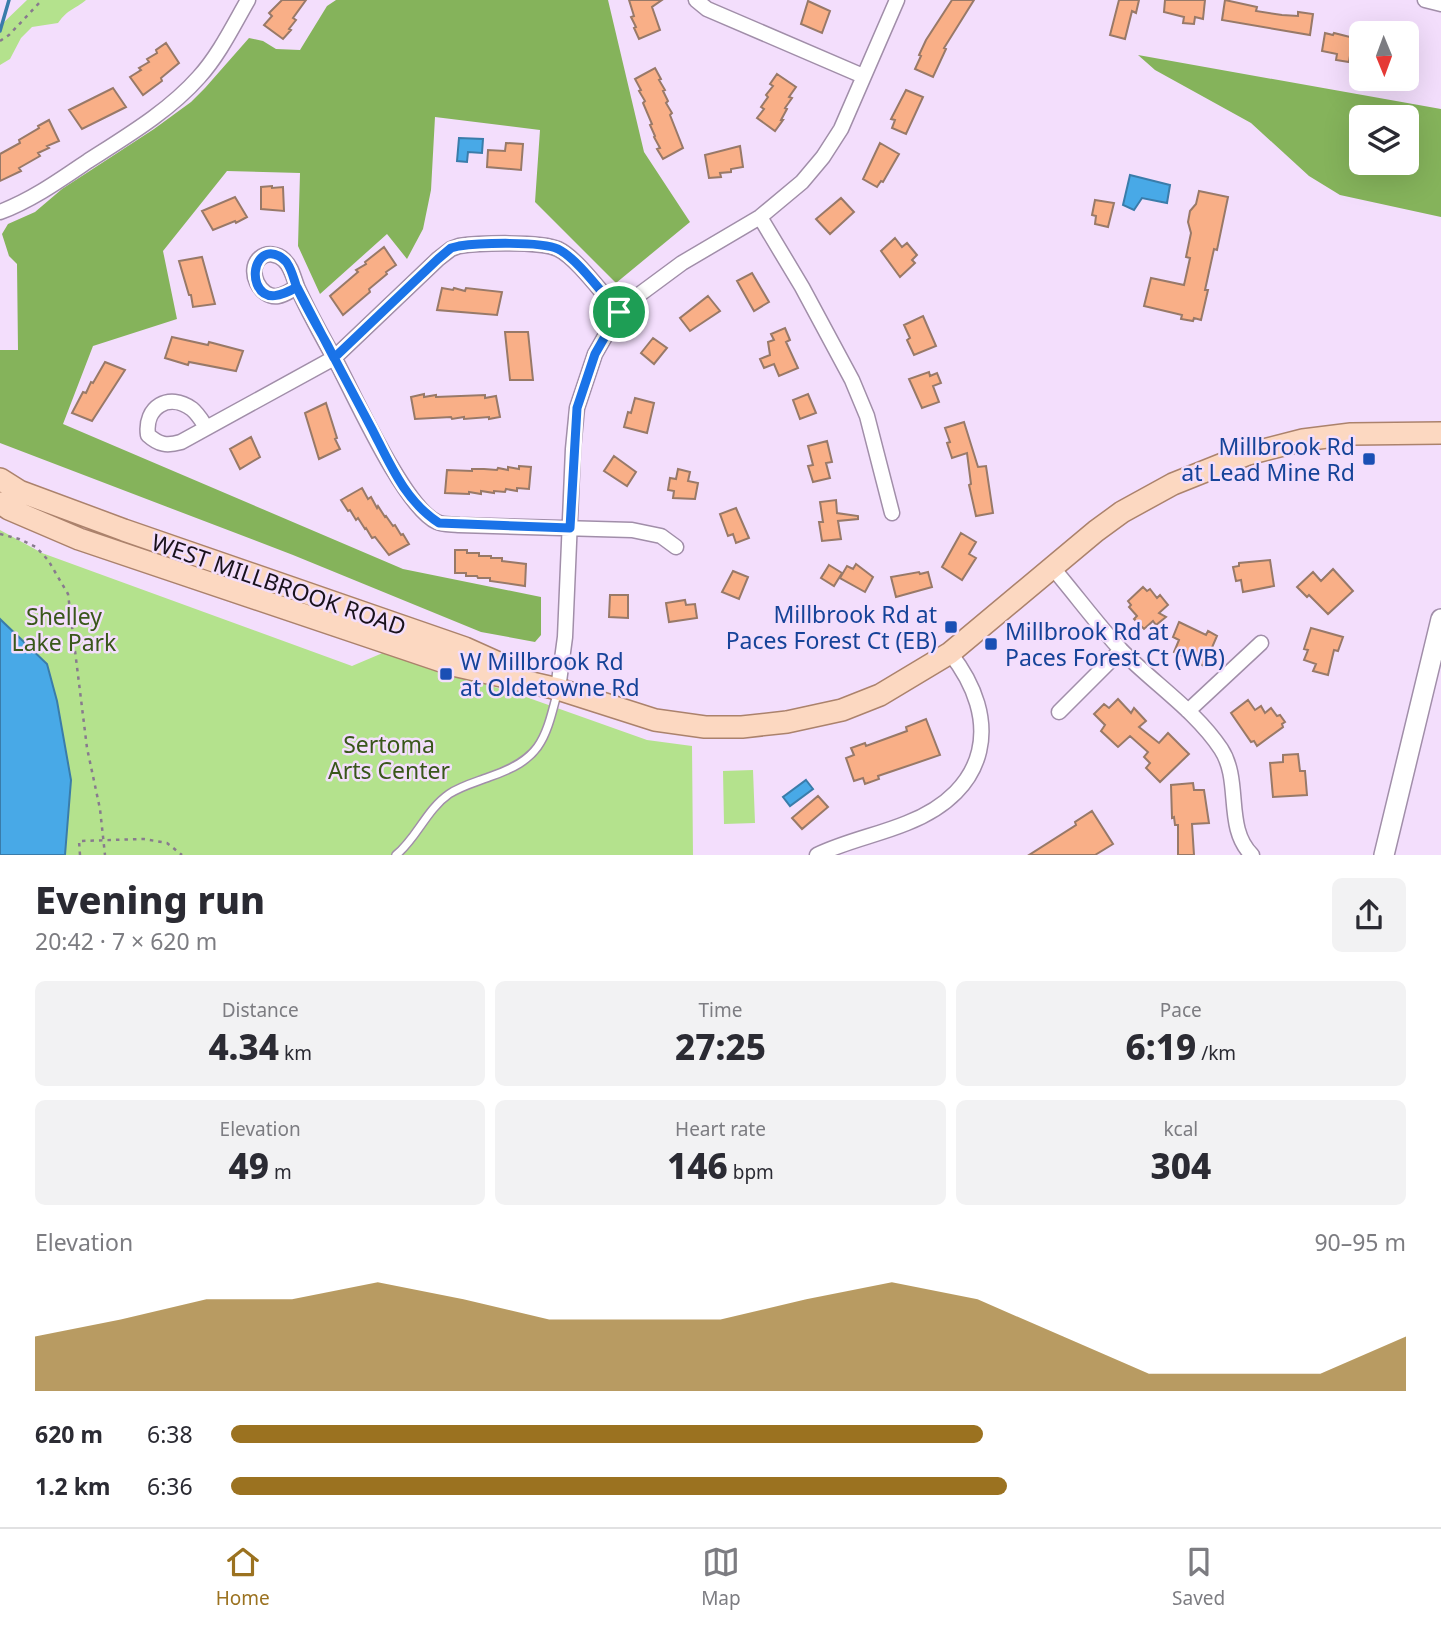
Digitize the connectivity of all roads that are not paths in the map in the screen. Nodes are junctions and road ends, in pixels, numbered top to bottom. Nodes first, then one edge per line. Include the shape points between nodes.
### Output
1 (248, 0) edge
2 (696, 0) edge
3 (897, 0) edge
4 (1425, 0) edge
5 (1441, 4) edge
6 (863, 76) junction
7 (0, 212) edge
8 (760, 217) junction
9 (297, 287) dead end
10 (619, 312) junction
11 (334, 358) junction
12 (206, 427) dead end
13 (1441, 433) edge
14 (0, 479) edge
15 (0, 503) edge
16 (892, 513) dead end
17 (570, 528) junction
18 (677, 547) dead end
19 (1052, 567) junction
20 (1441, 619) edge
21 (1261, 643) dead end
22 (1121, 650) junction
23 (950, 653) junction
24 (558, 689) junction
25 (1188, 711) junction
26 (1059, 712) dead end
27 (402, 853) edge
28 (817, 855) edge
29 (1252, 855) edge
30 (1384, 855) edge

1 - 7 street via 216,55 178,99 50,186
2 - 6 street via 718,15
3 - 6 street
4 - 5 street
6 - 8 street via 841,129 823,157 803,182
8 - 10 street via 682,263
8 - 16 street via 852,380 867,416
9 - 11 street
10 - 11 street via 571,258 555,248 459,246 438,259
10 - 17 street via 595,354 577,408
11 - 12 street
11 - 17 street via 402,486 425,514 439,523
13 - 19 main road, WEST MILLBROOK ROAD via 1340,435 1248,454 1147,498
14 - 24 main road, WEST MILLBROOK ROAD via 19,491 124,530 466,648
15 - 24 main road, WEST MILLBROOK ROAD via 79,539 299,615 453,665
17 - 18 street via 632,530 661,536
17 - 24 street
19 - 22 street
19 - 23 main road, WEST MILLBROOK ROAD
20 - 30 main road
21 - 25 street
22 - 25 street
22 - 26 street
23 - 24 main road, WEST MILLBROOK ROAD via 880,695 842,710 741,727 654,720
23 - 28 street via 964,670 982,720 979,759 965,783 919,818
24 - 27 lane via 546,734 531,756 450,793 426,815
25 - 29 street via 1228,763 1236,827

